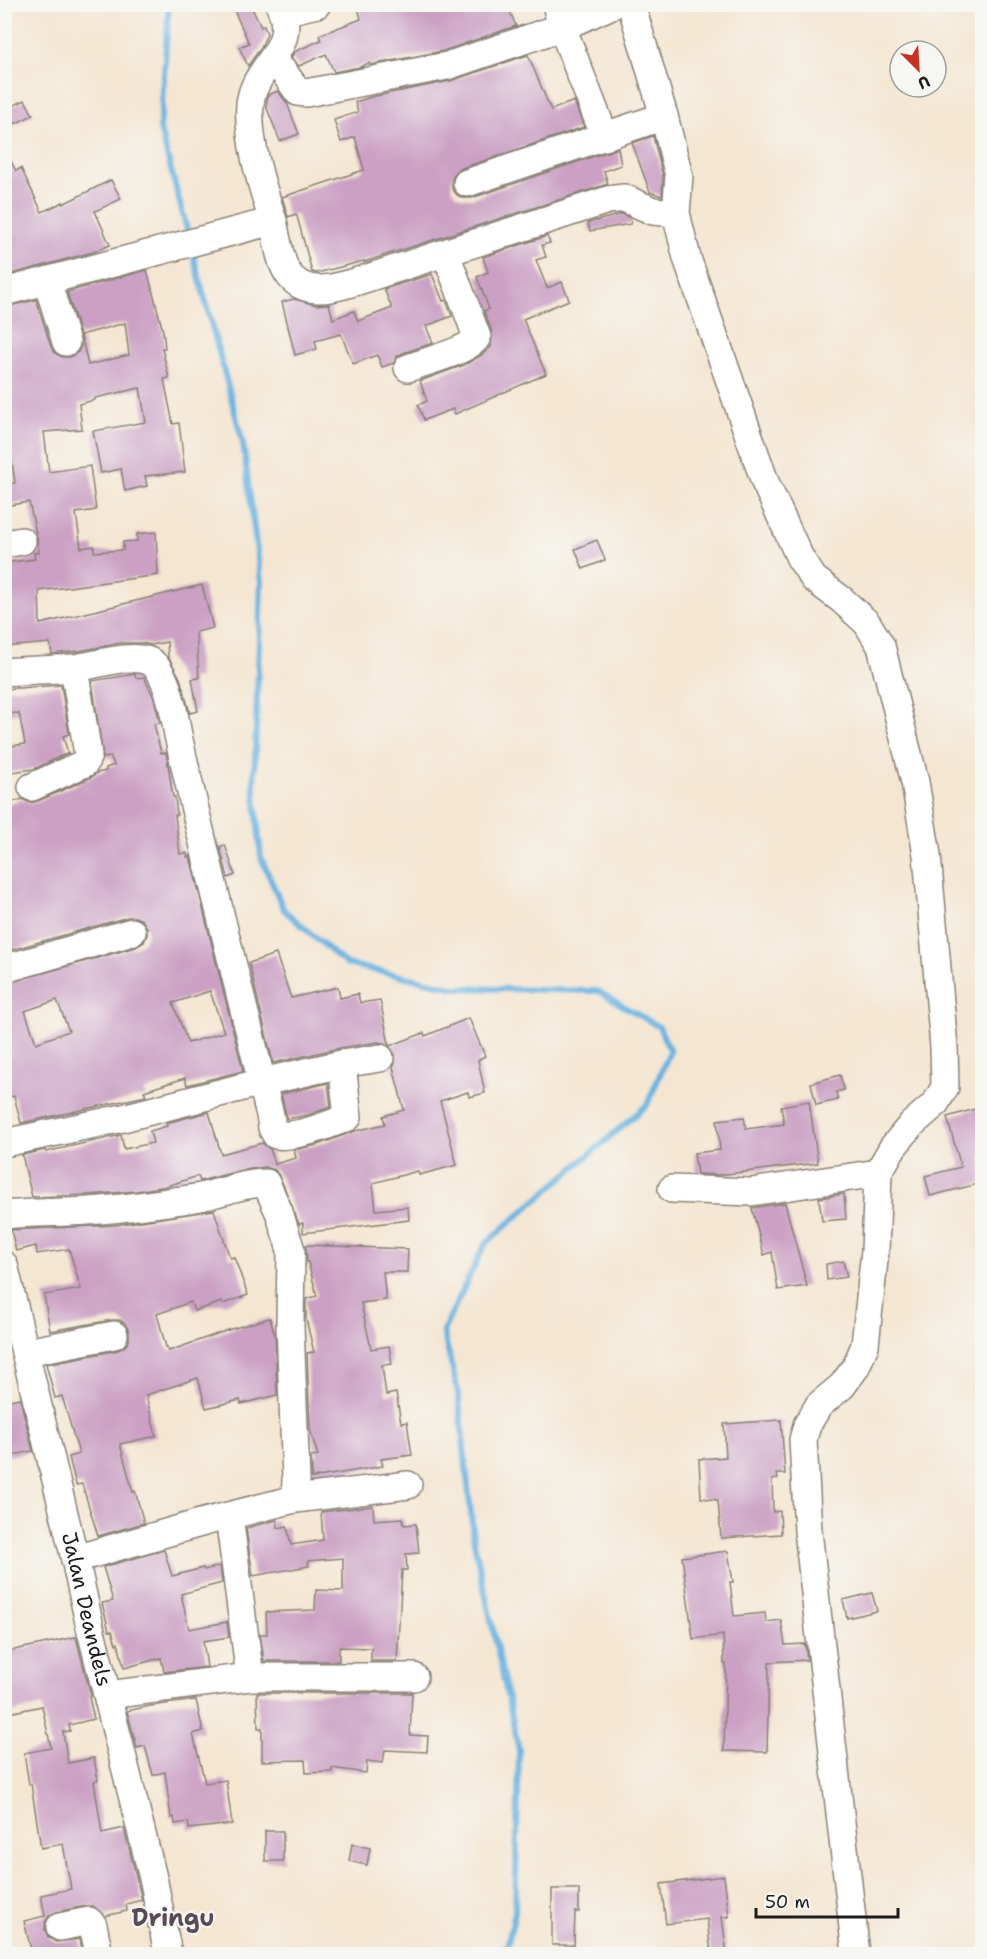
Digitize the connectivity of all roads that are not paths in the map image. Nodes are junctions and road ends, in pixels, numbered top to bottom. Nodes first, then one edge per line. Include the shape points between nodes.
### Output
1 (317, 4) edge
2 (614, 4) edge
3 (631, 4) edge
4 (281, 8) edge
5 (559, 16) edge
6 (271, 61) junction
7 (664, 116) junction
8 (604, 137) junction
9 (467, 183) dead end
10 (676, 213) junction
11 (273, 221) junction
12 (446, 254) junction
13 (47, 281) junction
14 (4, 292) edge
15 (66, 342) dead end
16 (408, 368) dead end
17 (74, 668) junction
18 (4, 672) edge
19 (32, 787) dead end
20 (132, 932) dead end
21 (4, 969) edge
22 (380, 1058) dead end
23 (342, 1064) junction
24 (262, 1082) junction
25 (4, 1143) edge
26 (878, 1173) junction
27 (672, 1189) dead end
28 (4, 1215) edge
29 (4, 1264) edge
30 (114, 1335) dead end
31 (26, 1353) junction
32 (408, 1485) dead end
33 (295, 1499) junction
34 (230, 1516) junction
35 (75, 1559) junction
36 (250, 1677) junction
37 (414, 1677) dead end
38 (108, 1695) junction
39 (60, 1927) dead end
40 (99, 1954) edge
41 (168, 1954) edge
42 (856, 1954) edge

1 - 4 street
2 - 5 street
3 - 7 street
4 - 6 street via 286,27 282,46
5 - 6 street via 447,66 306,93 298,92
5 - 8 street
6 - 11 street via 256,81 250,103 253,139
7 - 8 street
7 - 10 street via 678,176
8 - 9 street
10 - 12 street via 653,211 624,198 608,200
10 - 26 street via 687,258 765,482 800,558 814,579 867,623 881,646 915,782 927,855 945,1087 935,1104 893,1147
11 - 12 street via 283,266 292,282 303,287 319,290 355,282
11 - 13 street
12 - 16 street via 477,337 466,347
13 - 14 street
13 - 15 street
17 - 18 street
17 - 19 street via 88,754 85,764
17 - 24 street via 131,658 150,661 159,670 173,707 202,845
20 - 21 street
22 - 23 street
23 - 24 street
23 - 24 street via 348,1117 286,1136 276,1135 272,1128
24 - 25 street via 123,1118
26 - 27 street via 751,1192
26 - 42 street via 865,1345 842,1386 819,1405 803,1440 808,1531
28 - 33 street via 162,1203 266,1183 291,1250
29 - 31 street, Jalan Deandels
30 - 31 street
31 - 35 street, Jalan Deandels
32 - 33 street
33 - 34 street
34 - 35 street
34 - 36 street
35 - 38 street, Jalan Deandels
36 - 37 street
36 - 38 street
38 - 41 street, Jalan Deandels
39 - 40 street via 89,1921

